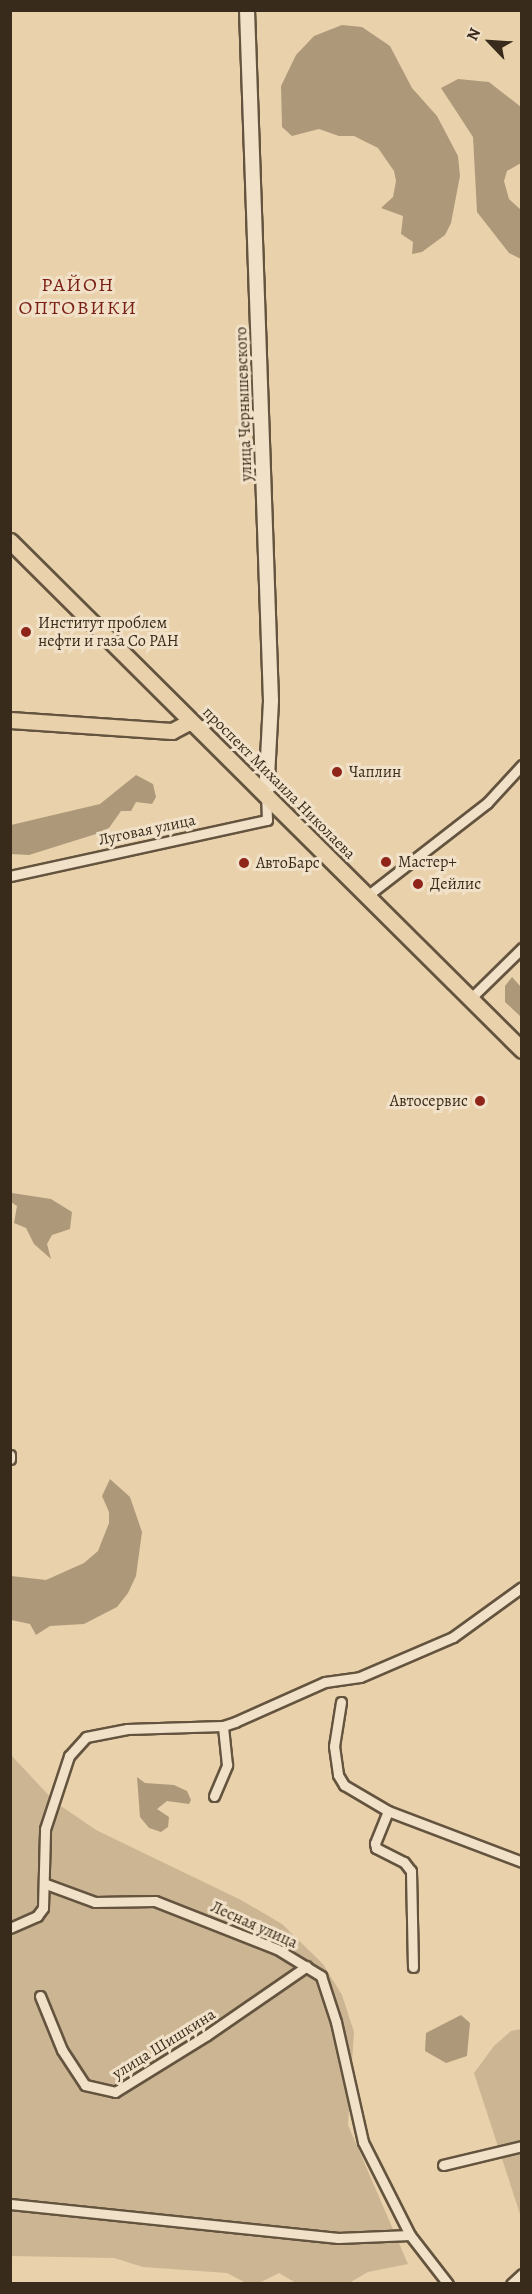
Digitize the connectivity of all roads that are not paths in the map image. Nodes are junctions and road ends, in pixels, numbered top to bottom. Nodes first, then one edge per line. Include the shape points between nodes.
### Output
1 (247, 10) edge
2 (10, 541) edge
3 (10, 720) edge
4 (191, 721) junction
5 (522, 765) edge
6 (266, 796) junction
7 (10, 876) edge
8 (367, 896) junction
9 (522, 948) edge
10 (470, 999) junction
11 (522, 1050) edge
12 (10, 1455) edge
13 (10, 1460) edge
14 (522, 1587) edge
15 (341, 1702) dead end
16 (223, 1726) junction
17 (214, 1796) dead end
18 (388, 1811) junction
19 (522, 1862) edge
20 (46, 1884) junction
21 (10, 1928) edge
22 (307, 1966) junction
23 (413, 1967) dead end
24 (40, 1996) dead end
25 (522, 2146) edge
26 (443, 2165) dead end
27 (10, 2204) edge
28 (410, 2235) junction
29 (522, 2274) edge
30 (448, 2283) edge
31 (511, 2283) edge

1 - 6 main road, улица Чернышевского via 271,701
2 - 4 main road, проспект Михаила Николаева
3 - 4 main road via 172,731
4 - 6 main road, проспект Михаила Николаева
5 - 8 street via 487,803
6 - 7 street, Луговая улица via 267,820
6 - 8 main road, проспект Михаила Николаева
8 - 10 main road, проспект Михаила Николаева
9 - 10 street
10 - 11 main road, проспект Михаила Николаева
12 - 13 street
14 - 16 street via 453,1637 360,1677 314,1686
15 - 18 street via 334,1746 338,1775 350,1789
16 - 17 street via 227,1766
16 - 20 street via 100,1731 76,1744 45,1829
18 - 19 street
18 - 23 street via 376,1848 404,1862 411,1871
20 - 21 street via 43,1908 37,1916
20 - 22 street, Лесная улица via 95,1902 155,1901 277,1949
22 - 24 street, улица Шишкина via 207,2036 115,2092 85,2085 62,2050
22 - 28 street, Лесная улица via 321,1976 326,1987 363,2142
25 - 26 street
27 - 28 street via 338,2238
28 - 30 street, Лесная улица
29 - 31 street

